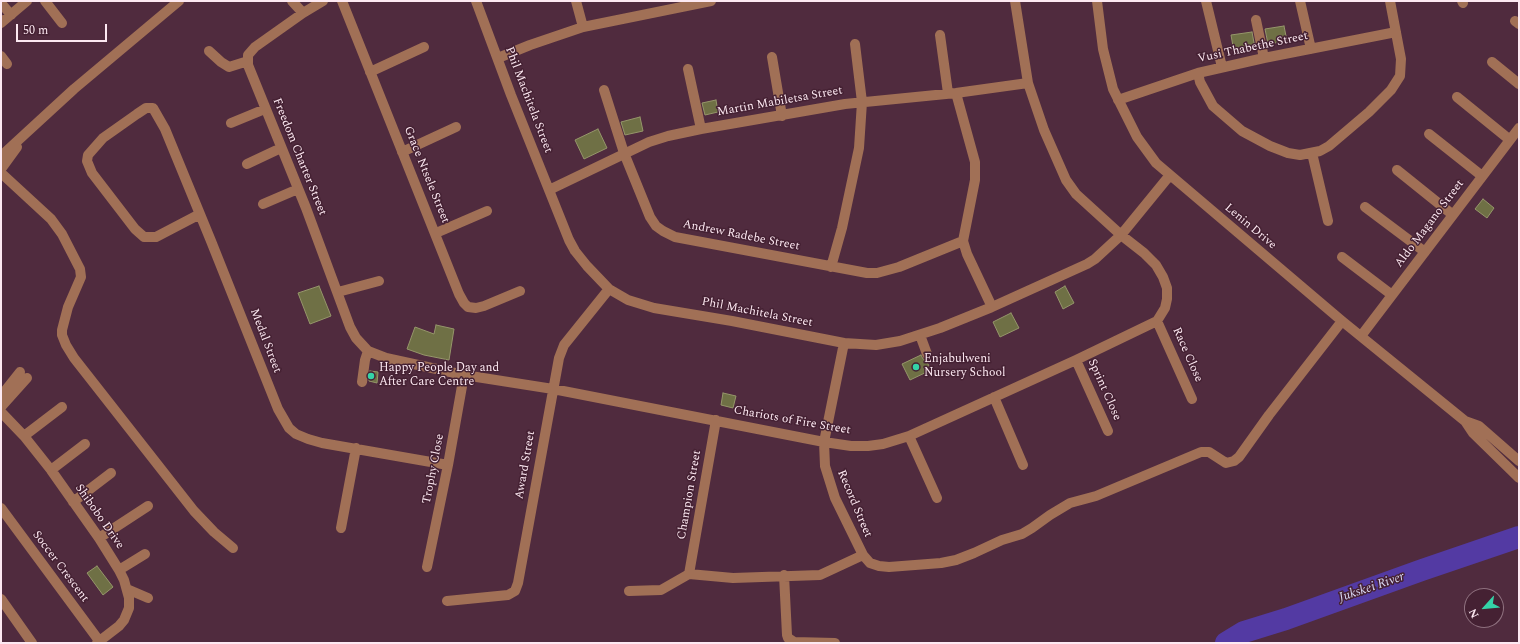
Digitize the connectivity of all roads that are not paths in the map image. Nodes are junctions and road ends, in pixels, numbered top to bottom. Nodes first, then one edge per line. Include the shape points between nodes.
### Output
1 (27, 1) edge
2 (45, 1) edge
3 (179, 1) edge
4 (292, 1) edge
5 (323, 1) edge
6 (342, 1) edge
7 (476, 1) edge
8 (576, 1) edge
9 (711, 1) edge
10 (1015, 1) edge
11 (1097, 1) edge
12 (1206, 1) edge
13 (1300, 1) edge
14 (1390, 1) edge
15 (1, 3) edge
16 (674, 5) edge
17 (303, 13) junction
18 (11, 15) junction
19 (1256, 20) dead end
20 (62, 22) dead end
21 (1, 23) edge
22 (583, 27) junction
23 (1396, 32) junction
24 (940, 34) dead end
25 (855, 44) dead end
26 (424, 47) dead end
27 (1311, 49) junction
28 (209, 51) dead end
29 (772, 57) dead end
30 (498, 58) junction
31 (1264, 58) junction
32 (248, 61) junction
33 (1492, 62) dead end
34 (1222, 67) junction
35 (688, 69) dead end
36 (370, 72) junction
37 (1198, 73) junction
38 (1028, 83) junction
39 (1519, 84) edge
40 (604, 90) dead end
41 (952, 93) junction
42 (1457, 97) dead end
43 (1118, 100) junction
44 (862, 102) junction
45 (265, 109) junction
46 (782, 116) junction
47 (230, 123) dead end
48 (456, 127) dead end
49 (1519, 128) edge
50 (702, 129) junction
51 (28, 131) junction
52 (1429, 134) dead end
53 (1510, 140) junction
54 (281, 148) junction
55 (402, 152) junction
56 (624, 153) junction
57 (1312, 153) junction
58 (1, 156) edge
59 (247, 164) dead end
60 (1, 169) edge
61 (1397, 170) dead end
62 (1, 173) edge
63 (1170, 175) junction
64 (1482, 176) junction
65 (298, 189) junction
66 (549, 190) junction
67 (263, 204) dead end
68 (1365, 207) dead end
69 (487, 211) dead end
70 (200, 214) junction
71 (1453, 215) junction
72 (1328, 221) dead end
73 (436, 233) junction
74 (1121, 235) junction
75 (962, 241) junction
76 (1425, 252) junction
77 (1342, 257) dead end
78 (831, 267) junction
79 (379, 281) dead end
80 (609, 289) junction
81 (520, 291) dead end
82 (338, 292) junction
83 (1392, 296) junction
84 (992, 307) junction
85 (1157, 321) junction
86 (1342, 321) junction
87 (920, 335) junction
88 (1361, 336) junction
89 (844, 343) junction
90 (368, 351) junction
91 (927, 354) dead end
92 (1076, 360) junction
93 (464, 375) junction
94 (362, 382) dead end
95 (553, 389) junction
96 (1, 396) edge
97 (994, 397) junction
98 (1192, 399) dead end
99 (1, 407) edge
100 (62, 407) dead end
101 (1, 412) edge
102 (716, 420) junction
103 (1465, 421) junction
104 (1108, 431) dead end
105 (24, 436) junction
106 (909, 436) junction
107 (83, 442) dead end
108 (824, 442) junction
109 (356, 448) junction
110 (1518, 458) edge
111 (448, 465) junction
112 (1023, 465) dead end
113 (49, 468) junction
114 (1508, 468) junction
115 (111, 473) dead end
116 (1519, 478) edge
117 (937, 498) dead end
118 (73, 502) junction
119 (148, 506) dead end
120 (1, 508) edge
121 (341, 528) dead end
122 (98, 538) junction
123 (233, 548) dead end
124 (145, 554) dead end
125 (863, 555) junction
126 (427, 566) dead end
127 (119, 570) junction
128 (689, 574) junction
129 (784, 576) junction
130 (127, 589) junction
131 (629, 591) dead end
132 (148, 598) dead end
133 (1, 599) edge
134 (447, 601) dead end
135 (98, 642) edge
136 (32, 643) edge
137 (835, 643) edge

1 - 18 street
2 - 20 street
3 - 51 street
4 - 17 street
5 - 17 street
6 - 36 street, Grace Ntsele Street
7 - 30 street, Phil Machitela Street
8 - 22 street
9 - 16 street
10 - 38 street
11 - 43 street, Lenin Drive via 1103,49
12 - 34 street
13 - 27 street
14 - 23 street
15 - 18 street
16 - 22 street
17 - 32 street via 255,47 248,55
18 - 21 street
19 - 31 street
22 - 30 street
23 - 27 street, Vusi Thabethe Street
23 - 57 street via 1402,68 1396,83 1343,135
24 - 41 street
25 - 44 street
26 - 36 street
27 - 31 street, Vusi Thabethe Street
28 - 32 street via 229,67
29 - 46 street
30 - 66 street, Phil Machitela Street
31 - 34 street, Vusi Thabethe Street
32 - 45 street, Freedom Charter Street
33 - 39 street
34 - 37 street, Vusi Thabethe Street
35 - 50 street
36 - 55 street, Grace Ntsele Street
37 - 43 street, Vusi Thabethe Street
37 - 57 street via 1213,106 1242,132 1288,153
38 - 41 street, Martin Mabiletsa Street
38 - 74 street via 1044,130 1068,184
40 - 56 street, Andrew Radebe Street
41 - 44 street, Martin Mabiletsa Street
41 - 75 street via 975,162 975,180
42 - 53 street
43 - 63 street, Lenin Drive via 1146,150
44 - 46 street, Martin Mabiletsa Street
44 - 78 street via 859,148
45 - 47 street
45 - 54 street, Freedom Charter Street
46 - 50 street, Martin Mabiletsa Street
48 - 55 street
49 - 53 street, Aldo Magano Street
50 - 56 street, Martin Mabiletsa Street via 649,142
51 - 58 street
51 - 60 street
52 - 64 street
53 - 64 street, Aldo Magano Street
54 - 59 street
54 - 65 street, Freedom Charter Street
55 - 73 street, Grace Ntsele Street
56 - 66 street, Martin Mabiletsa Street
56 - 78 street, Andrew Radebe Street via 650,217 663,232 675,237
57 - 72 street
61 - 71 street
62 - 123 street via 51,219 80,269 81,277 68,307 62,330 66,345 74,358 194,511
63 - 74 street, Phil Machitela Street
63 - 86 street, Lenin Drive
64 - 71 street, Aldo Magano Street
65 - 67 street
65 - 82 street, Freedom Charter Street
66 - 80 street, Phil Machitela Street via 575,251
68 - 76 street
69 - 73 street
70 - 70 street, Medal Street via 165,129 151,107 103,138 88,155 88,166 135,229 144,237 156,237
70 - 109 street, Medal Street via 284,421 296,434 308,439
71 - 76 street, Aldo Magano Street
73 - 81 street, Grace Ntsele Street via 459,294 468,307 484,306
74 - 84 street, Phil Machitela Street via 1087,264
74 - 85 street via 1144,253 1163,277 1167,299
75 - 78 street, Andrew Radebe Street via 877,273
75 - 84 street
76 - 83 street, Aldo Magano Street
77 - 83 street
79 - 82 street
80 - 89 street, Phil Machitela Street via 628,300 654,308
80 - 95 street, Award Street via 564,345
82 - 90 street, Freedom Charter Street via 350,327
83 - 88 street, Aldo Magano Street
84 - 87 street, Phil Machitela Street
85 - 92 street, Chariots of Fire Street
85 - 98 street, Race Close
86 - 88 street, Lenin Drive
86 - 125 street via 1234,461 1226,463 1209,452 1201,452 1096,496 1070,503 1022,534 956,560 889,567 870,563
87 - 89 street, Phil Machitela Street via 890,344
87 - 91 street
88 - 103 street, Lenin Drive
89 - 108 street, Record Street
90 - 93 street, Chariots of Fire Street via 386,358
90 - 94 street
92 - 97 street, Chariots of Fire Street
92 - 104 street, Sprint Close
93 - 95 street, Chariots of Fire Street
93 - 111 street, Trophy Close
95 - 102 street, Chariots of Fire Street
95 - 134 street, Award Street via 517,588 508,595
96 - 99 street via 23,375
97 - 106 street, Chariots of Fire Street
97 - 112 street
100 - 105 street
101 - 105 street, Shibobo Drive
102 - 108 street, Chariots of Fire Street
102 - 128 street, Champion Street
103 - 110 street, Lenin Drive via 1479,426
103 - 114 street, Lenin Drive via 1473,433
105 - 113 street, Shibobo Drive
106 - 108 street, Chariots of Fire Street via 868,446
106 - 117 street
107 - 113 street
108 - 125 street, Record Street via 829,482
109 - 111 street, Medal Street
109 - 121 street
110 - 114 street
111 - 126 street, Trophy Close
113 - 118 street, Shibobo Drive
114 - 116 street, Lenin Drive
115 - 118 street
118 - 122 street, Shibobo Drive
119 - 122 street
120 - 135 street, Soccer Crescent
122 - 127 street, Shibobo Drive
124 - 127 street
125 - 129 street via 820,575
127 - 130 street, Shibobo Drive
128 - 129 street via 733,578
128 - 131 street via 661,590
129 - 137 street via 788,638 794,642
130 - 132 street
130 - 135 street, Shibobo Drive via 129,608 124,620
133 - 136 street

